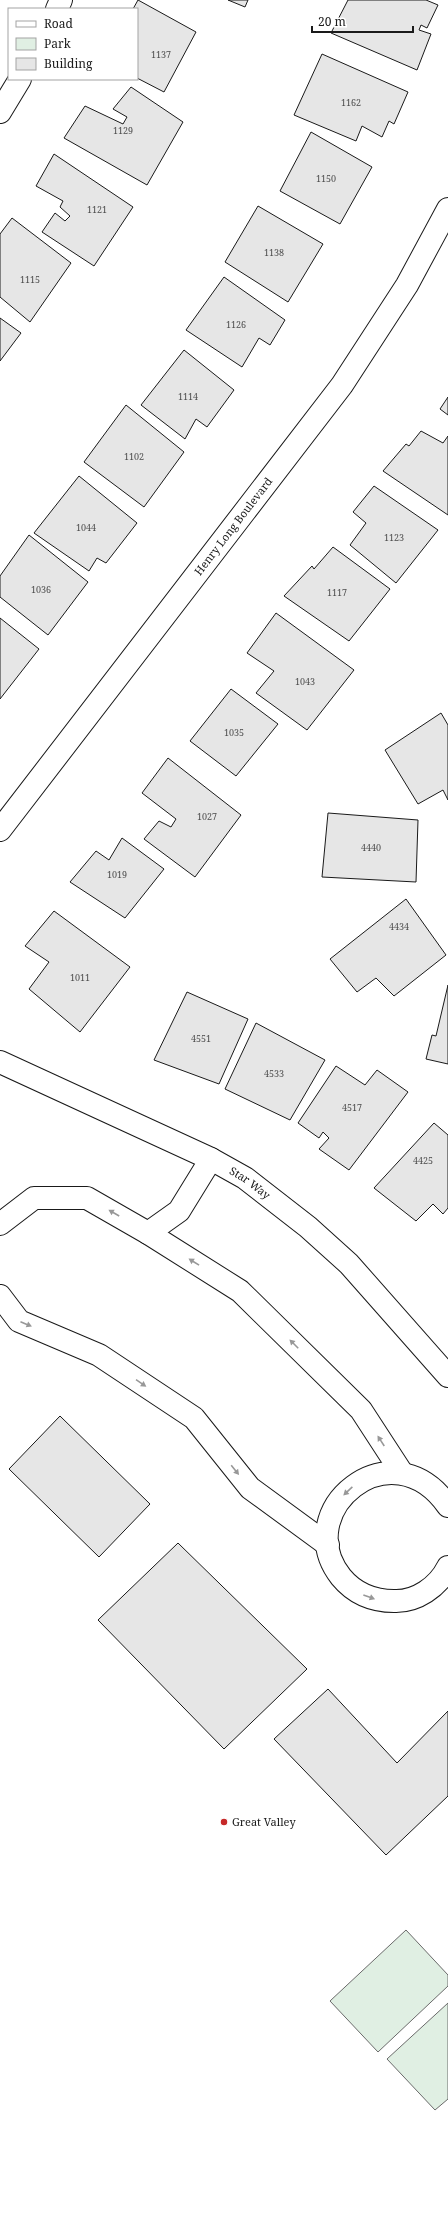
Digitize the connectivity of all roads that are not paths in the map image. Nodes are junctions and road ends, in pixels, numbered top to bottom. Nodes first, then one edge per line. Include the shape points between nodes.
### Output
1 (19, 80) edge
2 (0, 112) edge
3 (448, 209) edge
4 (0, 830) edge
5 (0, 1062) edge
6 (211, 1159) junction
7 (0, 1224) edge
8 (148, 1233) junction
9 (0, 1296) edge
10 (448, 1376) edge
11 (402, 1473) junction
12 (445, 1495) edge
13 (328, 1546) junction
14 (448, 1568) edge

1 - 2 street
3 - 4 street, Henry Long Boulevard via 408,284 342,385
5 - 6 street, Star Way
6 - 8 street via 179,1211
6 - 10 street, Star Way via 245,1178 308,1227 349,1264
8 -> 7 street via 87,1198 34,1198
11 -> 8 street via 361,1410 240,1291
9 -> 13 street via 19,1321 100,1355 194,1418 250,1488
11 - 12 street via 423,1481
11 -> 13 street via 382,1473 363,1479 347,1491 335,1507
13 -> 14 street via 332,1560 346,1583 357,1592 384,1601 412,1598 424,1592 436,1584

